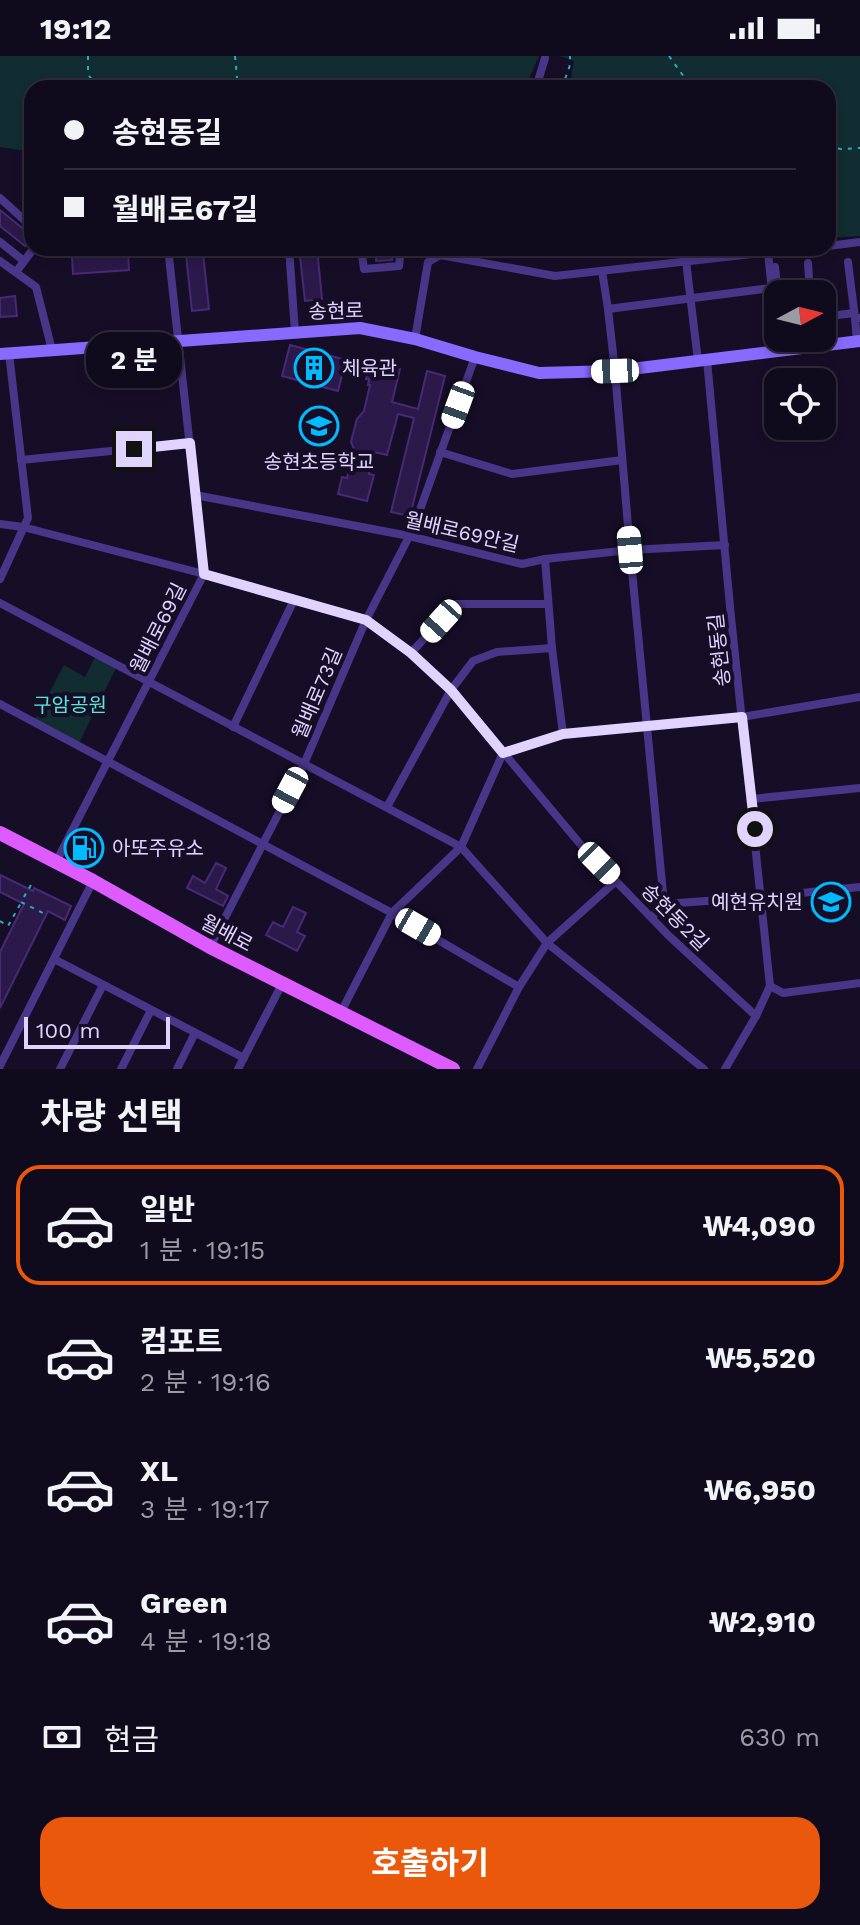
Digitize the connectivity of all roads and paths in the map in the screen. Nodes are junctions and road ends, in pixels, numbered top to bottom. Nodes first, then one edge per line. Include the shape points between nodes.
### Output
1 (88, 56) edge
2 (235, 56) edge
3 (570, 56) edge
4 (669, 56) edge
5 (545, 58) dead end
6 (92, 80) edge
7 (237, 80) edge
8 (538, 80) edge
9 (565, 80) edge
10 (686, 80) edge
11 (836, 148) edge
12 (860, 148) edge
13 (0, 198) edge
14 (24, 220) edge
15 (0, 242) edge
16 (860, 242) edge
17 (836, 245) edge
18 (28, 256) edge
19 (169, 256) edge
20 (290, 256) edge
21 (362, 256) edge
22 (400, 256) edge
23 (429, 256) edge
24 (438, 256) edge
25 (445, 256) edge
26 (732, 256) edge
27 (769, 256) edge
28 (0, 261) edge
29 (24, 261) junction
30 (686, 261) junction
31 (428, 262) junction
32 (848, 262) dead end
33 (808, 263) dead end
34 (775, 267) dead end
35 (602, 271) junction
36 (16, 272) junction
37 (773, 280) edge
38 (775, 280) edge
39 (809, 280) edge
40 (764, 292) edge
41 (691, 298) junction
42 (608, 309) junction
43 (856, 316) edge
44 (836, 317) edge
45 (295, 332) junction
46 (415, 339) junction
47 (179, 342) junction
48 (836, 342) edge
49 (858, 342) edge
50 (52, 350) junction
51 (770, 352) edge
52 (4, 353) edge
53 (475, 357) junction
54 (703, 360) junction
55 (615, 371) junction
56 (190, 443) junction
57 (440, 452) junction
58 (21, 460) junction
59 (622, 460) junction
60 (195, 495) junction
61 (0, 524) edge
62 (23, 527) junction
63 (409, 536) junction
64 (725, 545) junction
65 (630, 550) junction
66 (545, 559) junction
67 (204, 574) junction
68 (0, 579) edge
69 (294, 600) junction
70 (0, 603) edge
71 (548, 604) junction
72 (366, 620) junction
73 (552, 648) junction
74 (411, 653) junction
75 (148, 683) junction
76 (451, 690) junction
77 (860, 697) edge
78 (0, 704) edge
79 (742, 717) junction
80 (233, 727) junction
81 (648, 727) junction
82 (563, 734) junction
83 (503, 753) junction
84 (108, 760) junction
85 (304, 764) junction
86 (860, 788) edge
87 (751, 799) junction
88 (387, 807) junction
89 (0, 833) edge
90 (263, 843) junction
91 (461, 847) junction
92 (56, 862) junction
93 (93, 881) junction
94 (616, 881) junction
95 (31, 885) dead end
96 (860, 887) edge
97 (762, 897) junction
98 (21, 902) junction
99 (664, 904) junction
100 (392, 913) junction
101 (47, 915) dead end
102 (652, 917) junction
103 (0, 921) edge
104 (547, 943) junction
105 (210, 947) junction
106 (54, 959) junction
107 (860, 983) edge
108 (282, 984) junction
109 (103, 985) junction
110 (770, 986) junction
111 (519, 987) junction
112 (151, 1010) junction
113 (341, 1012) junction
114 (756, 1016) junction
115 (195, 1033) junction
116 (244, 1058) junction
117 (0, 1066) edge
118 (443, 1067) edge
119 (60, 1069) edge
120 (121, 1069) edge
121 (177, 1069) edge
122 (238, 1069) edge
123 (477, 1069) edge
124 (704, 1069) edge
125 (725, 1069) edge

1 - 6 path
2 - 7 path
3 - 9 path
4 - 10 path
5 - 8 street
11 - 12 path
13 - 14 street
15 - 29 street
16 - 17 street
18 - 29 street
19 - 47 street, 월배로69길
20 - 45 street
21 - 22 street via 364,269 399,266
23 - 31 street
24 - 31 street
25 - 35 street via 555,276
26 - 30 street
27 - 37 street
28 - 36 street
29 - 36 street
30 - 35 street
30 - 41 street, 송현동길
31 - 46 street
32 - 43 street
33 - 39 street
34 - 38 street
35 - 42 street
36 - 50 street via 36,287
40 - 41 street
41 - 42 street
41 - 54 street, 송현동길
42 - 55 street
43 - 44 street
43 - 49 street
45 - 46 main road, 송현로 via 360,328
45 - 47 main road, 송현로
46 - 53 main road, 송현로
47 - 50 main road, 송현로
47 - 56 street, 월배로69길
48 - 49 main road, 송현로
50 - 52 main road, 송현로
51 - 54 main road, 송현로
52 - 58 street
53 - 55 main road, 송현로 via 539,373
53 - 57 street, 월배로73길
54 - 55 main road, 송현로
54 - 64 street, 송현동길
55 - 59 street
56 - 58 street
56 - 60 street, 월배로69길
57 - 59 street via 512,474
57 - 63 street, 월배로73길
58 - 62 street via 28,518
59 - 65 street
60 - 63 street, 월배로69안길
60 - 67 street, 월배로69길
61 - 62 street
62 - 67 street
62 - 68 street
63 - 66 street, 월배로69안길 via 522,564
63 - 72 street, 월배로73길
64 - 65 street, 월배로69안길
64 - 79 street, 송현동길
65 - 66 street, 월배로69안길
65 - 81 street
66 - 71 street
67 - 69 street
67 - 75 street, 월배로69길
69 - 72 street
69 - 80 street
70 - 75 street
71 - 73 street
71 - 74 street via 456,604
72 - 74 street, 송현동2길
72 - 85 street, 월배로73길
73 - 76 street via 497,652 473,661
73 - 82 street
74 - 76 street, 송현동2길
75 - 80 street
75 - 84 street, 월배로69길
76 - 83 street, 송현동2길
76 - 88 street
77 - 79 street
78 - 84 street
79 - 81 street
79 - 87 street, 송현동길
80 - 85 street
81 - 82 street
81 - 99 street
82 - 83 street
83 - 91 street
83 - 94 street, 송현동2길
84 - 90 street
84 - 92 street, 월배로69길
85 - 88 street
85 - 90 street, 월배로73길
86 - 87 street
87 - 97 street, 송현동길
88 - 91 street
89 - 92 main road, 월배로
90 - 100 street
90 - 105 street, 월배로73길
91 - 100 street
91 - 104 street
92 - 93 main road, 월배로
93 - 105 main road, 월배로
93 - 106 street
94 - 102 street, 송현동2길
94 - 104 street
95 - 98 path
96 - 97 street
97 - 99 street
97 - 110 street, 송현동길
98 - 101 path
98 - 103 path via 8,926
99 - 102 street
100 - 111 street
100 - 113 street
102 - 114 street, 송현동2길
104 - 111 street
104 - 124 street
105 - 108 main road, 월배로
106 - 109 street
106 - 117 street
107 - 110 street via 783,993
108 - 113 main road, 월배로
108 - 116 street
109 - 112 street
109 - 119 street
110 - 114 street
111 - 123 street
112 - 115 street
112 - 120 street
113 - 118 main road, 월배로
114 - 125 street
115 - 116 street
115 - 121 street
116 - 122 street

